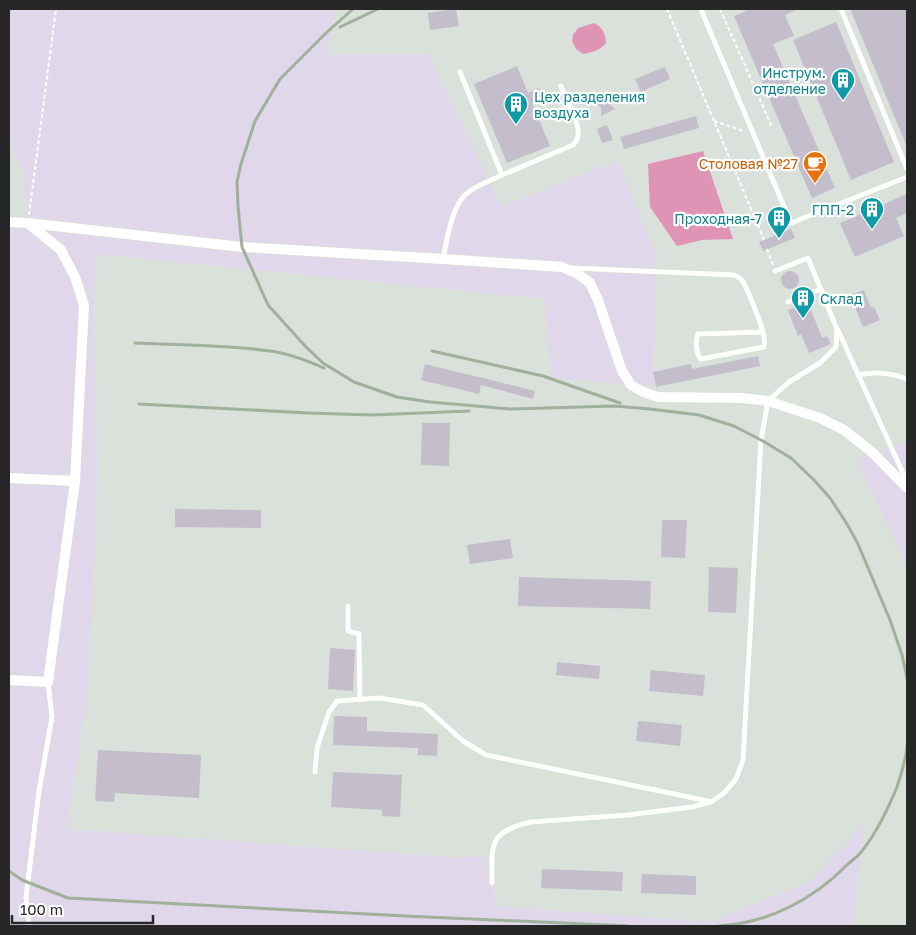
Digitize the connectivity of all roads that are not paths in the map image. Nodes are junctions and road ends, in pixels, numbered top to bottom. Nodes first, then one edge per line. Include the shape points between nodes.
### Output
1 (709, 9) edge
2 (841, 9) edge
3 (702, 10) edge
4 (460, 72) dead end
5 (561, 86) dead end
6 (907, 169) edge
7 (502, 175) junction
8 (907, 177) edge
9 (9, 222) edge
10 (28, 223) junction
11 (443, 259) junction
12 (562, 267) junction
13 (775, 271) road end
14 (821, 289) junction
15 (788, 302) dead end
16 (837, 330) junction
17 (763, 332) junction
18 (858, 375) junction
19 (907, 379) edge
20 (768, 401) junction
21 (9, 478) edge
22 (75, 481) junction
23 (907, 482) edge
24 (907, 488) edge
25 (348, 606) dead end
26 (9, 680) edge
27 (48, 682) junction
28 (360, 699) junction
29 (315, 772) dead end
30 (710, 802) junction
31 (492, 883) dead end
32 (31, 926) edge

1 - 3 lane
2 - 6 lane
3 - 8 lane via 791,223
4 - 7 lane
5 - 7 lane via 579,133 577,140 573,145
7 - 11 lane via 464,195 456,208
9 - 10 street
10 - 11 street via 242,247
10 - 22 street via 61,250 84,305
11 - 12 street
12 - 17 lane via 734,275 743,280
12 - 20 street via 590,283 622,371 631,385 658,396
13 - 14 lane via 808,258
14 - 15 lane
14 - 16 lane
16 - 18 lane
16 - 20 lane via 836,347 820,363 789,382
17 - 17 lane via 764,347 701,359 698,356 698,334
18 - 19 lane via 881,373
18 - 23 lane
20 - 24 street via 820,418 844,430 872,452
20 - 30 lane via 761,440 743,760 736,779 724,793
21 - 22 street
22 - 27 street
25 - 28 lane via 348,631 359,634
26 - 27 street
27 - 32 lane via 52,717 26,897
28 - 29 lane via 336,701 329,712 316,748
28 - 30 lane via 380,698 423,705 463,741 486,754
30 - 31 lane via 692,807 515,826 495,840

